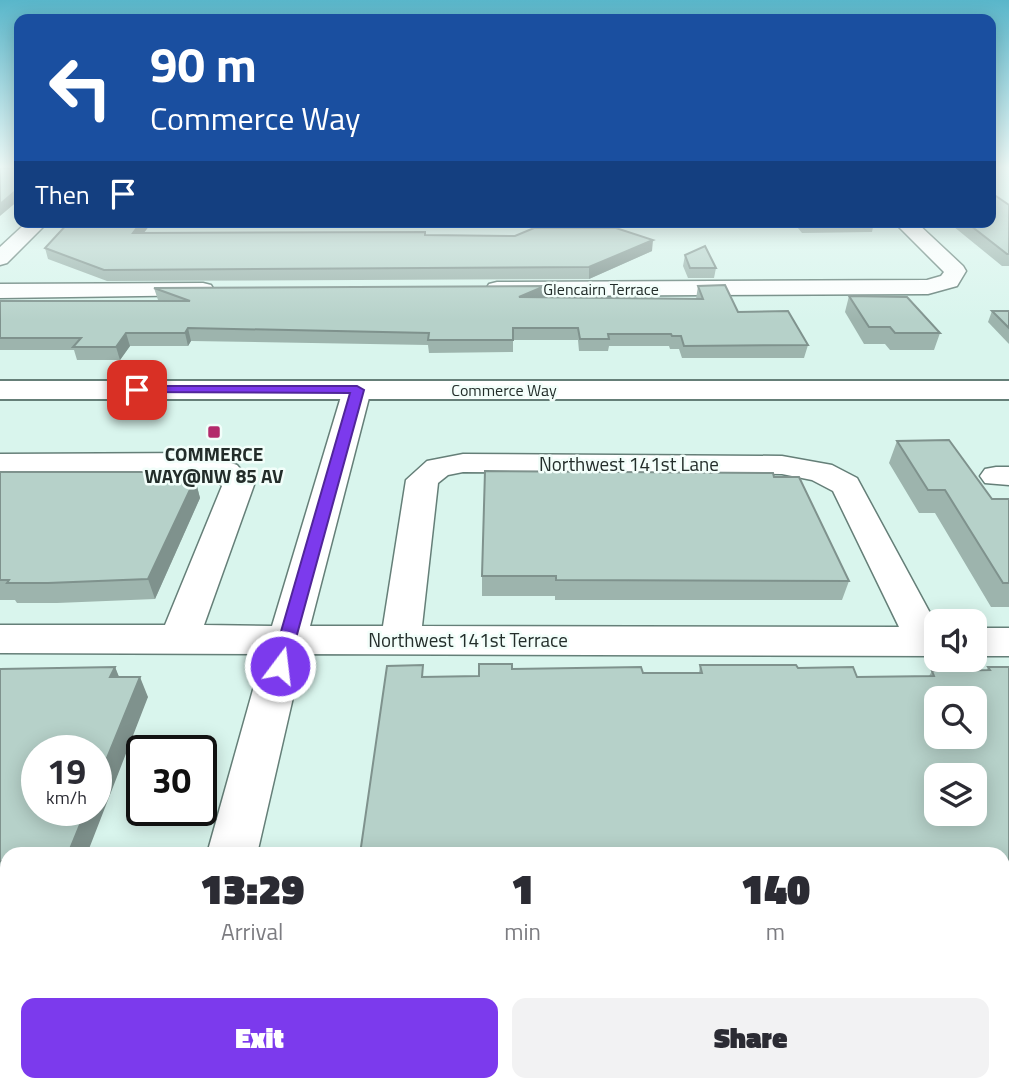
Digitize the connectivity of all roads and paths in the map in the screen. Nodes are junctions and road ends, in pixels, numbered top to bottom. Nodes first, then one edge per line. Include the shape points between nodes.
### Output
1 (32, 228) edge
2 (910, 228) edge
3 (0, 259) edge
4 (471, 289) edge
5 (222, 290) edge
6 (0, 291) edge
7 (0, 390) edge
8 (1009, 390) edge
9 (354, 403) junction
10 (0, 416) edge
11 (1009, 416) edge
12 (0, 463) edge
13 (924, 629) edge
14 (0, 639) edge
15 (179, 639) junction
16 (287, 640) junction
17 (401, 640) junction
18 (924, 642) edge
19 (987, 642) edge
20 (1009, 642) edge
21 (234, 847) edge

1 - 3 street
2 - 4 street, Glencairn Terrace via 955,271 949,281 928,287
5 - 6 street
7 - 9 street, Commerce Way
8 - 9 street, Commerce Way
9 - 10 street, Commerce Way
9 - 11 street, Commerce Way
9 - 16 street
12 - 15 street via 202,462 226,472 238,485
13 - 17 street, Northwest 141st Lane via 846,485 821,472 769,465 463,463 438,468 422,480
14 - 15 street, Northwest 141st Terrace
15 - 16 street, Northwest 141st Terrace
16 - 17 street, Northwest 141st Terrace
16 - 21 street
17 - 18 street, Northwest 141st Terrace
19 - 20 street

